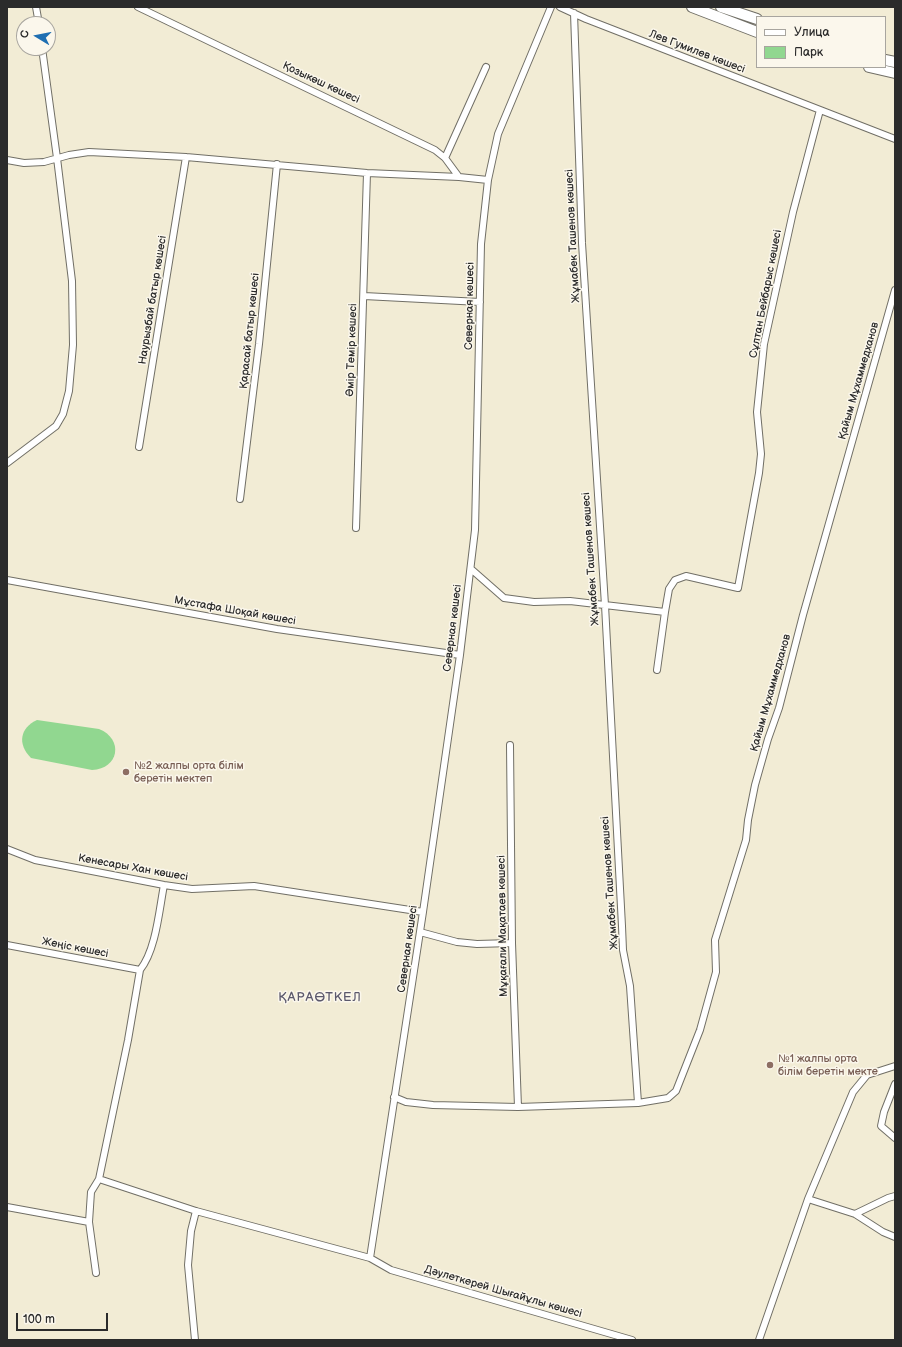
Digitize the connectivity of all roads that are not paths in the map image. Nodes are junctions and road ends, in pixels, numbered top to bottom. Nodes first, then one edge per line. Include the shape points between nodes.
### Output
1 (138, 7) edge
2 (551, 7) edge
3 (560, 7) edge
4 (692, 7) edge
5 (721, 7) edge
6 (574, 14) junction
7 (756, 19) edge
8 (756, 32) edge
9 (43, 56) edge
10 (486, 67) dead end
11 (874, 68) edge
12 (895, 73) edge
13 (820, 110) junction
14 (895, 139) edge
15 (186, 157) junction
16 (57, 158) junction
17 (445, 158) junction
18 (7, 160) edge
19 (277, 164) junction
20 (367, 173) junction
21 (459, 177) junction
22 (488, 180) junction
23 (895, 290) edge
24 (364, 296) junction
25 (480, 302) junction
26 (139, 447) dead end
27 (7, 462) edge
28 (240, 499) dead end
29 (356, 528) dead end
30 (470, 569) junction
31 (7, 580) edge
32 (605, 605) junction
33 (665, 612) junction
34 (460, 655) junction
35 (657, 670) dead end
36 (510, 745) dead end
37 (7, 849) edge
38 (164, 885) junction
39 (423, 912) junction
40 (420, 932) junction
41 (512, 943) junction
42 (7, 945) edge
43 (140, 970) junction
44 (895, 1066) edge
45 (895, 1084) edge
46 (394, 1097) junction
47 (638, 1103) junction
48 (518, 1107) junction
49 (895, 1138) edge
50 (99, 1179) junction
51 (895, 1196) edge
52 (808, 1199) junction
53 (7, 1207) edge
54 (196, 1211) junction
55 (856, 1214) junction
56 (89, 1222) junction
57 (895, 1237) edge
58 (370, 1258) junction
59 (96, 1273) dead end
60 (195, 1340) edge
61 (632, 1340) edge
62 (759, 1340) edge

1 - 17 street, Қозыкөш көшесі via 368,117 435,150
2 - 22 street, Северная көшесі via 498,134
3 - 6 street, Лев Гумилев көшесі
4 - 8 highway
5 - 7 highway
6 - 13 street, Лев Гумилев көшесі
6 - 32 street, Жұмабек Ташенов көшесі via 582,243
9 - 16 street
10 - 17 street
11 - 12 highway
13 - 14 street, Лев Гумилев көшесі
13 - 33 street, Сұлтан Бейбарыс көшесі via 793,212 764,344 757,412 761,454 759,473 738,588 686,576 674,580
15 - 16 street via 89,152
15 - 19 street
15 - 26 street, Наурызбай батыр көшесі
16 - 18 street via 44,162 24,163
16 - 27 street via 72,281 73,345 69,391 63,414 56,426
17 - 21 street, Қозыкөш көшесі
19 - 20 street
19 - 28 street, Қарасай батыр көшесі
20 - 21 street
20 - 24 street, Әмір Темір көшесі
21 - 22 street
22 - 25 street, Северная көшесі via 481,244
23 - 47 street, Қайым Мұхаммедханов via 779,708 755,785 746,840 714,940 716,972 700,1030 676,1091 668,1098
24 - 25 street
24 - 29 street, Әмір Темір көшесі
25 - 30 street, Северная көшесі via 475,530
30 - 32 street via 504,598
30 - 34 street, Северная көшесі
31 - 34 street, Мұстафа Шоқай көшесі via 277,629
32 - 33 street
32 - 47 street, Жұмабек Ташенов көшесі via 622,934 630,986
33 - 35 street
34 - 39 street, Северная көшесі
36 - 41 street, Мұқағали Мақатаев көшесі
37 - 38 street, Кенесары Хан көшесі via 35,860
38 - 39 street, Кенесары Хан көшесі via 192,888 254,886
38 - 43 street via 151,950
39 - 40 street, Северная көшесі
40 - 41 street via 457,942
40 - 46 street, Северная көшесі
41 - 48 street, Мұқағали Мақатаев көшесі
42 - 43 street, Жеңіс көшесі
43 - 50 street
44 - 52 street via 867,1075 853,1092
45 - 49 street via 882,1122 883,1129
46 - 48 street via 406,1102 433,1105
46 - 58 street, Северная көшесі
47 - 48 street
50 - 54 street, Дәулеткерей Шығайұлы көшесі
50 - 56 street via 91,1192
51 - 55 street
52 - 55 street
52 - 62 street
53 - 56 street
54 - 58 street, Дәулеткерей Шығайұлы көшесі
54 - 60 street via 191,1231 188,1265
55 - 57 street
56 - 59 street
58 - 61 street, Дәулеткерей Шығайұлы көшесі via 391,1270

